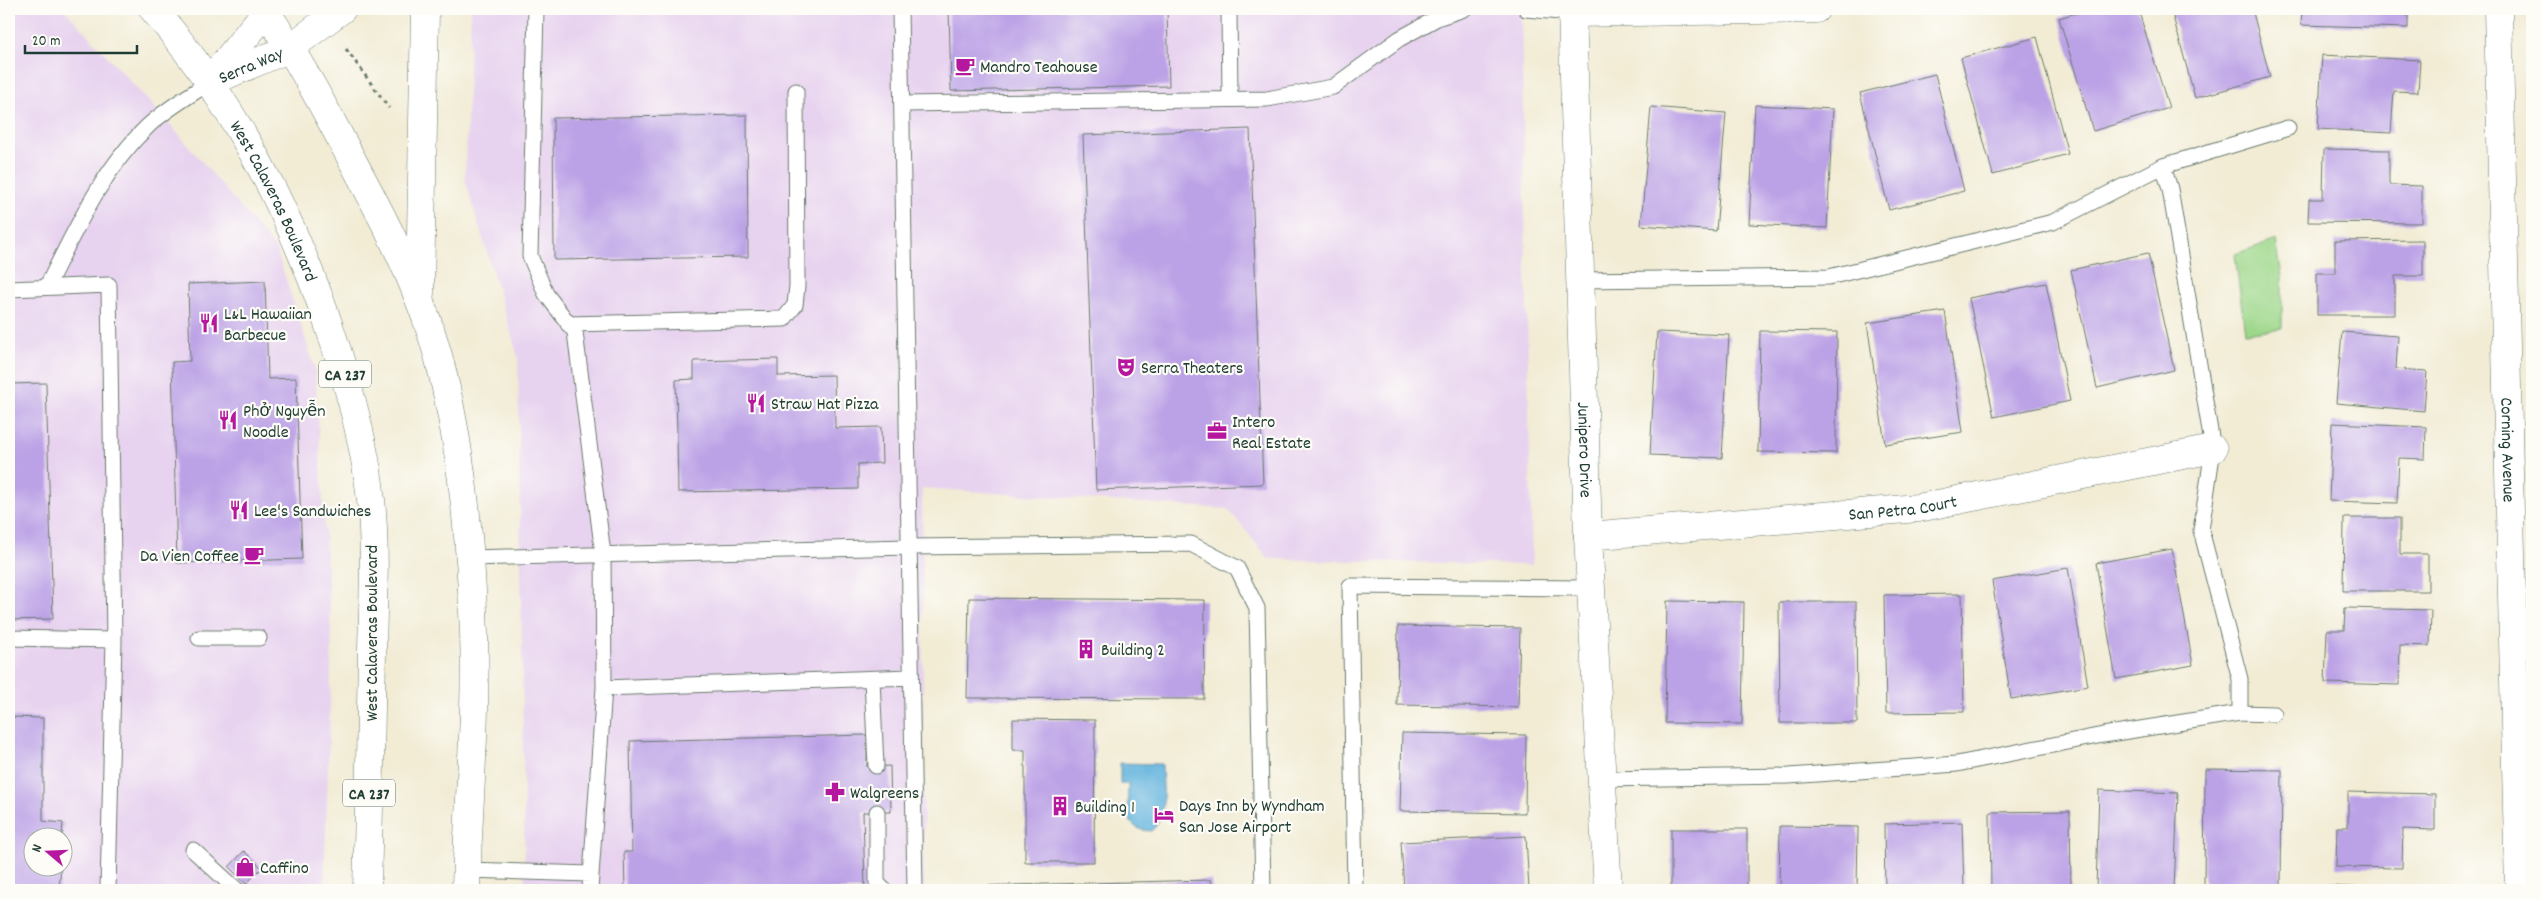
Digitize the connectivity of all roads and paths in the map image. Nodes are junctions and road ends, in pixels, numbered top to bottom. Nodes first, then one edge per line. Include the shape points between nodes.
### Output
1 (153, 9) edge
2 (266, 9) edge
3 (342, 9) edge
4 (425, 9) edge
5 (536, 9) edge
6 (900, 9) edge
7 (1229, 9) edge
8 (1464, 9) edge
9 (1526, 9) edge
10 (1816, 9) edge
11 (2498, 9) edge
12 (1572, 11) edge
13 (342, 44) dead end
14 (290, 48) junction
15 (210, 82) junction
16 (796, 91) dead end
17 (1230, 99) junction
18 (902, 104) junction
19 (389, 108) dead end
20 (2288, 128) dead end
21 (2164, 166) junction
22 (1580, 280) junction
23 (46, 286) junction
24 (9, 289) edge
25 (420, 300) junction
26 (568, 324) junction
27 (2214, 449) junction
28 (1588, 536) junction
29 (909, 547) junction
30 (603, 554) junction
31 (470, 558) junction
32 (1591, 588) junction
33 (9, 638) edge
34 (200, 638) dead end
35 (259, 638) dead end
36 (114, 640) junction
37 (911, 677) junction
38 (872, 679) junction
39 (604, 688) junction
40 (2240, 713) junction
41 (2274, 714) dead end
42 (876, 766) dead end
43 (1602, 779) junction
44 (877, 812) dead end
45 (193, 850) dead end
46 (590, 874) junction
47 (466, 880) edge
48 (108, 890) edge
49 (236, 890) edge
50 (367, 890) edge
51 (590, 890) edge
52 (884, 890) edge
53 (915, 890) edge
54 (1263, 890) edge
55 (1355, 890) edge
56 (1608, 890) edge
57 (2519, 890) edge

1 - 15 main road, West Calaveras Boulevard / CA 237
2 - 14 main road
2 - 15 main road, Serra Way
3 - 14 main road, Serra Way
4 - 25 main road
5 - 26 lane via 530,256 546,294
6 - 18 lane
7 - 17 lane
8 - 17 lane via 1437,18 1399,39 1333,87 1267,99
9 - 12 lane
10 - 12 main road
11 - 57 main road, Corning Avenue
12 - 22 main road, Junipero Drive
13 - 19 path
14 - 15 main road, Serra Way
14 - 25 main road via 372,197
15 - 23 lane via 148,126 130,147 95,192
15 - 50 main road, West Calaveras Boulevard / CA 237 via 283,207 305,258 346,374 357,423 371,500 374,579
16 - 26 lane via 797,286 795,305 784,319
17 - 18 lane
18 - 29 lane
20 - 21 lane
21 - 22 lane via 2054,222 1829,277
21 - 27 lane
22 - 28 main road, Junipero Drive
23 - 24 lane
23 - 36 lane via 110,285
25 - 31 main road via 442,370 456,443
26 - 30 lane via 575,332
27 - 28 main road, San Petra Court via 1918,508
27 - 40 lane via 2201,530 2240,679
28 - 32 main road, Junipero Drive
29 - 30 lane
29 - 37 lane
29 - 54 lane via 1191,544 1237,568 1257,608
30 - 31 lane
30 - 39 lane
31 - 47 main road via 474,637
32 - 43 main road, Junipero Drive
32 - 55 lane via 1350,586
33 - 36 lane
34 - 35 lane
36 - 48 lane
37 - 38 lane
37 - 53 lane
38 - 39 lane
38 - 42 lane
39 - 46 lane
40 - 41 lane
40 - 43 lane via 2102,735 1956,764 1789,776
43 - 56 main road, Junipero Drive
44 - 52 lane via 877,883
45 - 49 lane
46 - 47 lane
46 - 51 lane

